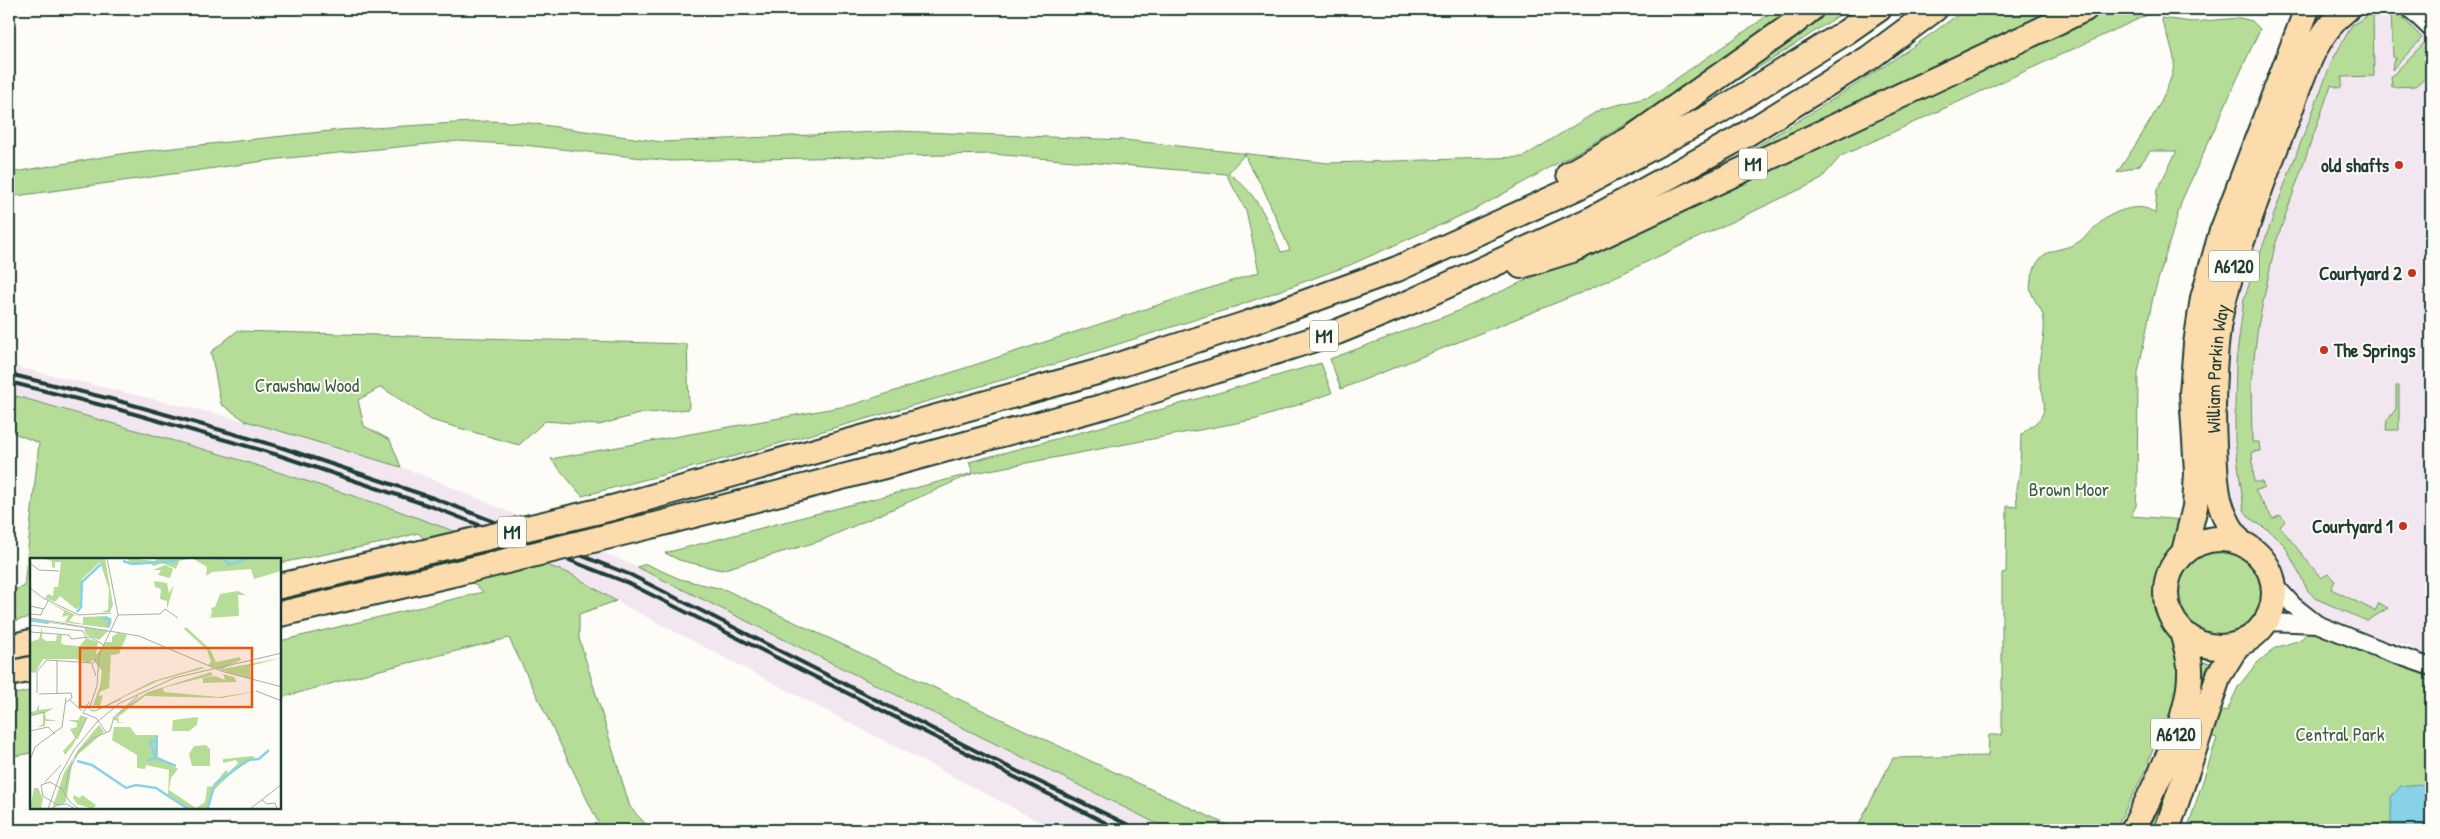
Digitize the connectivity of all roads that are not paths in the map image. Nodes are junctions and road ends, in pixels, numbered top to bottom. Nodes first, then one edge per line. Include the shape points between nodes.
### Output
1 (1811, 9) edge
2 (1879, 9) edge
3 (1935, 9) edge
4 (2085, 9) edge
5 (2307, 9) edge
6 (2347, 9) edge
7 (2410, 9) edge
8 (2431, 29) edge
9 (1396, 269) junction
10 (1413, 301) junction
11 (2240, 542) junction
12 (2184, 552) junction
13 (2273, 583) junction
14 (281, 586) edge
15 (281, 614) edge
16 (2265, 622) junction
17 (2317, 624) junction
18 (2182, 632) junction
19 (30, 642) edge
20 (2238, 644) junction
21 (9, 647) edge
22 (2431, 667) edge
23 (30, 669) edge
24 (9, 674) edge
25 (2133, 830) edge
26 (2167, 830) edge

1 - 9 highway, M1 via 1632,138
2 - 9 highway, M1 via 1718,112 1578,187
3 - 10 highway, M1 via 1870,58 1740,138 1592,220
4 - 10 highway, M1 via 1572,250
5 - 12 highway, William Parkin Way / A6120 via 2221,234 2204,298 2192,393 2197,472 2195,507
6 - 11 highway, William Parkin Way / A6120 via 2321,36 2306,69 2231,273 2218,327 2214,382 2217,489 2221,512
7 - 8 street
9 - 14 highway, M1, bridge via 1249,323 1097,372 612,508
10 - 15 highway, M1, bridge via 1328,335 1105,406 655,525
11 - 12 highway via 2210,539
11 - 13 highway via 2265,564
12 - 18 highway via 2174,563 2165,592 2170,613
13 - 16 highway via 2271,610
13 - 17 street
16 - 17 street
16 - 20 highway via 2251,638
17 - 22 street
18 - 20 highway via 2208,646
18 - 25 highway, A6120 via 2190,668 2188,695 2166,761
19 - 21 highway
20 - 26 highway, A6120 via 2219,674
23 - 24 highway

